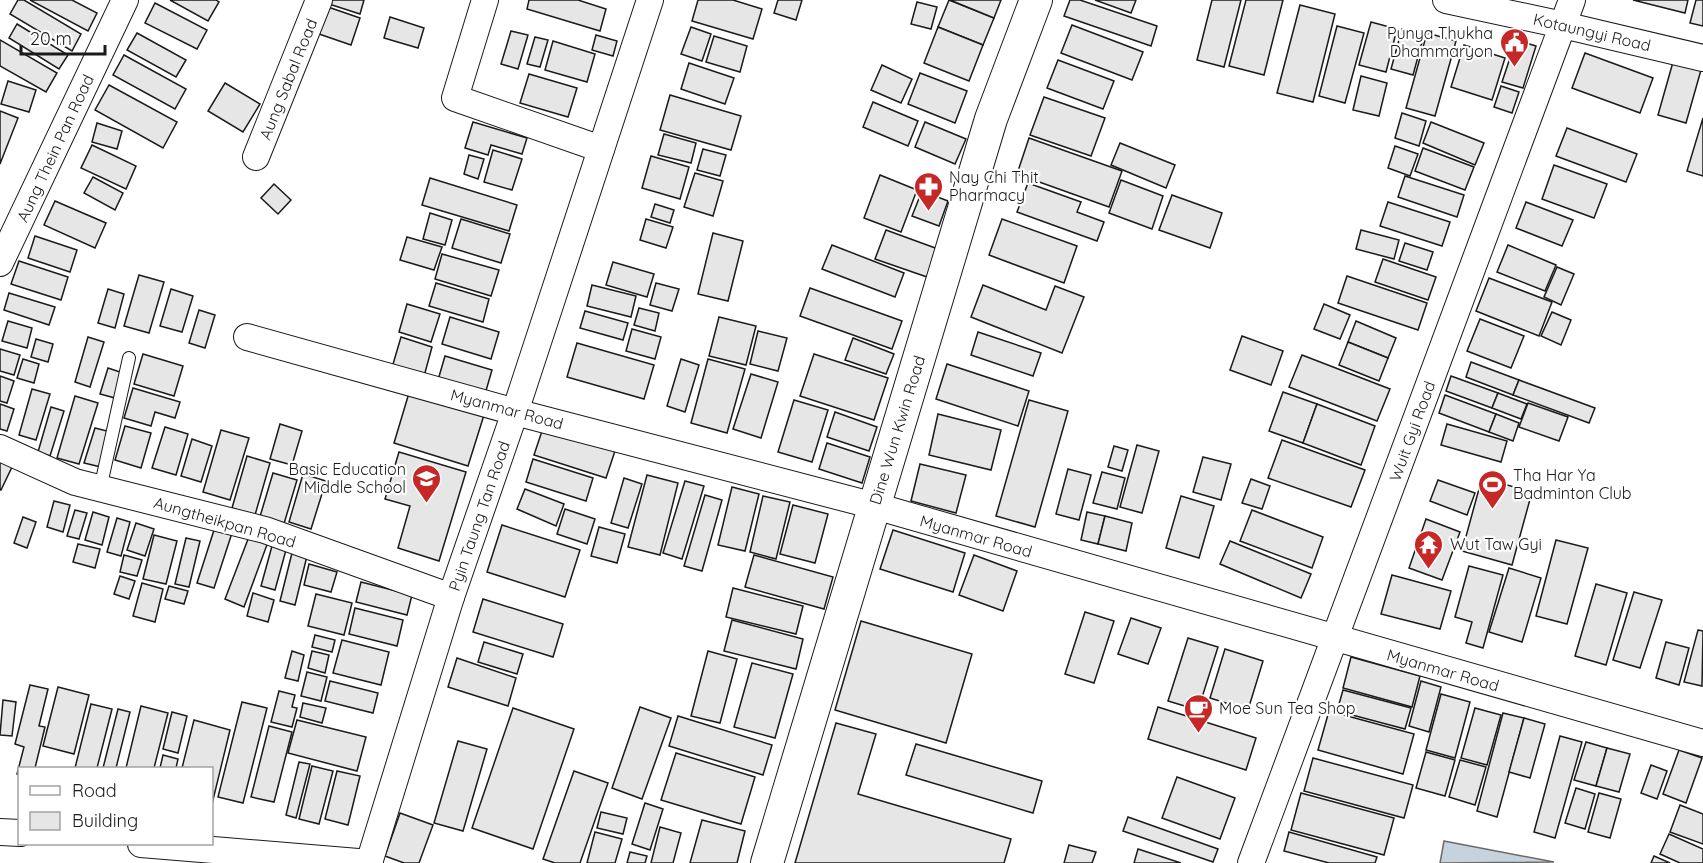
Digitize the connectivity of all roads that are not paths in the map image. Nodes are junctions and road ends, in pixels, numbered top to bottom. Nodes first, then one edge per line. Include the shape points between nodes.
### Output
1 (125, 0) edge
2 (319, 0) edge
3 (485, 0) edge
4 (650, 0) edge
5 (1036, 0) edge
6 (1446, 0) edge
7 (1572, 0) edge
8 (1563, 25) junction
9 (1703, 58) edge
10 (601, 149) junction
11 (256, 157) dead end
12 (0, 263) edge
13 (247, 336) dead end
14 (129, 358) dead end
15 (515, 412) junction
16 (0, 448) edge
17 (100, 489) junction
18 (874, 506) junction
19 (451, 597) junction
20 (1334, 639) junction
21 (1703, 743) edge
22 (0, 832) edge
23 (18, 833) edge
24 (164, 845) edge
25 (370, 863) edge
26 (767, 863) edge
27 (1251, 863) edge

1 - 12 street, Aung Thein Pan Road
2 - 11 street, Aung Sabal Road
3 - 10 street via 454,98
4 - 10 street, Pyin Taung Tan Road
5 - 18 street, Dine Wun Kwin Road via 991,119
6 - 8 street, Kotaungyi Road
7 - 8 street, Wuit Gyi Road
8 - 9 street, Kotaungyi Road
8 - 20 street, Wuit Gyi Road
10 - 15 street, Pyin Taung Tan Road
13 - 15 street, Myanmar Road
14 - 17 lane
15 - 18 street, Myanmar Road
15 - 19 street, Pyin Taung Tan Road
16 - 17 street, Aungtheikpan Road via 75,482
17 - 19 street, Aungtheikpan Road via 265,530
18 - 20 street, Myanmar Road
18 - 26 street, Dine Wun Kwin Road
19 - 25 street, Pyin Taung Tan Road
20 - 21 street, Myanmar Road
20 - 27 street, Wuit Gyi Road
22 - 23 street
24 - 25 street

